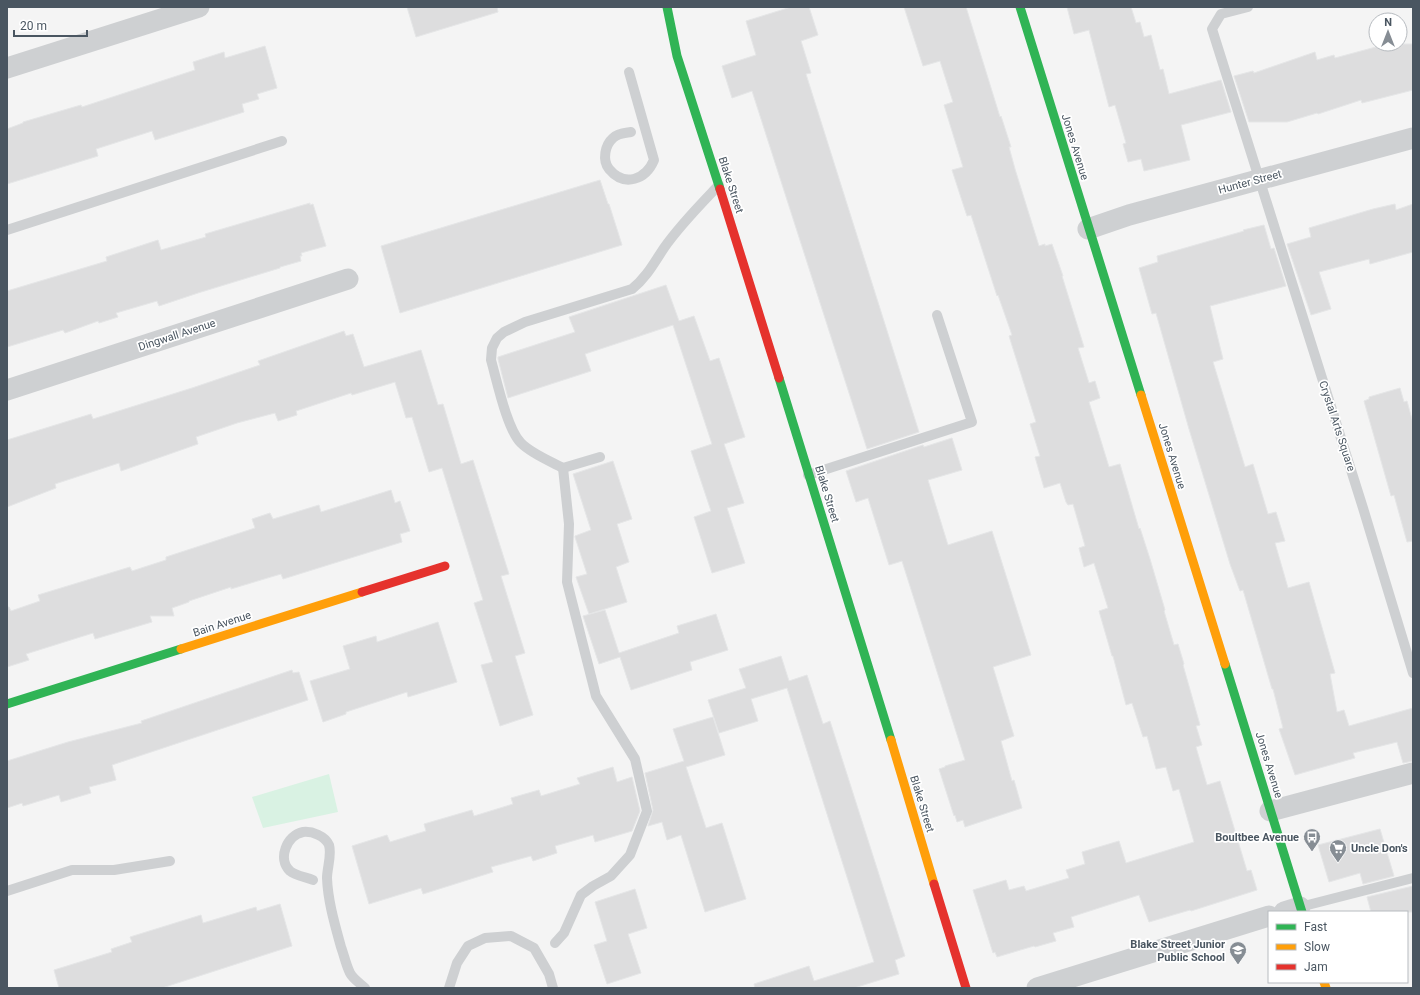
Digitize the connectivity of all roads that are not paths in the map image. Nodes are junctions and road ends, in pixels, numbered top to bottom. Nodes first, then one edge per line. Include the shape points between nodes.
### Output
1 (199, 7) edge
2 (667, 7) edge
3 (1020, 7) edge
4 (1248, 7) edge
5 (7, 68) edge
6 (629, 72) dead end
7 (631, 132) dead end
8 (1413, 138) edge
9 (282, 141) dead end
10 (1258, 180) junction
11 (719, 185) junction
12 (1088, 229) junction
13 (7, 230) edge
14 (348, 279) dead end
15 (937, 315) dead end
16 (7, 390) edge
17 (600, 457) dead end
18 (563, 468) junction
19 (808, 475) junction
20 (444, 566) dead end
21 (1413, 674) edge
22 (7, 704) edge
23 (1413, 773) edge
24 (1270, 811) junction
25 (170, 861) dead end
26 (1413, 878) edge
27 (313, 880) dead end
28 (7, 891) edge
29 (1295, 910) edge
30 (1268, 916) edge
31 (555, 943) dead end
32 (365, 988) edge
33 (448, 988) edge
34 (553, 988) edge
35 (966, 988) edge
36 (1037, 988) edge

1 - 5 street
2 - 11 street, Blake Street via 677,56
3 - 12 street, Jones Avenue
4 - 10 lane, Crystal Arts Square via 1221,14 1212,29
6 - 7 lane via 654,160 645,174 628,179 618,176 609,169 605,157 607,147 613,138
8 - 10 street, Hunter Street
9 - 13 lane
10 - 12 street, Hunter Street via 1129,215
10 - 21 lane, Crystal Arts Square
11 - 18 lane via 692,213 641,282 632,289 525,322 497,338 492,348 491,360 512,432 521,444
11 - 19 street, Blake Street
12 - 24 street, Jones Avenue
14 - 16 street, Dingwall Avenue
15 - 19 lane via 972,422
17 - 18 lane
18 - 31 lane via 570,524 567,582 596,696 635,759 647,811 630,855 611,876 581,895 564,933
19 - 35 street, Blake Street
20 - 22 street, Bain Avenue
23 - 24 street
24 - 29 street, Jones Avenue
25 - 28 lane via 114,870 72,870
26 - 29 lane
27 - 32 lane via 291,872 286,866 284,852 287,844 302,832 319,835 329,845 328,888 334,922 351,974
30 - 36 street
33 - 34 lane via 457,963 468,946 485,938 511,936 534,948 549,974

